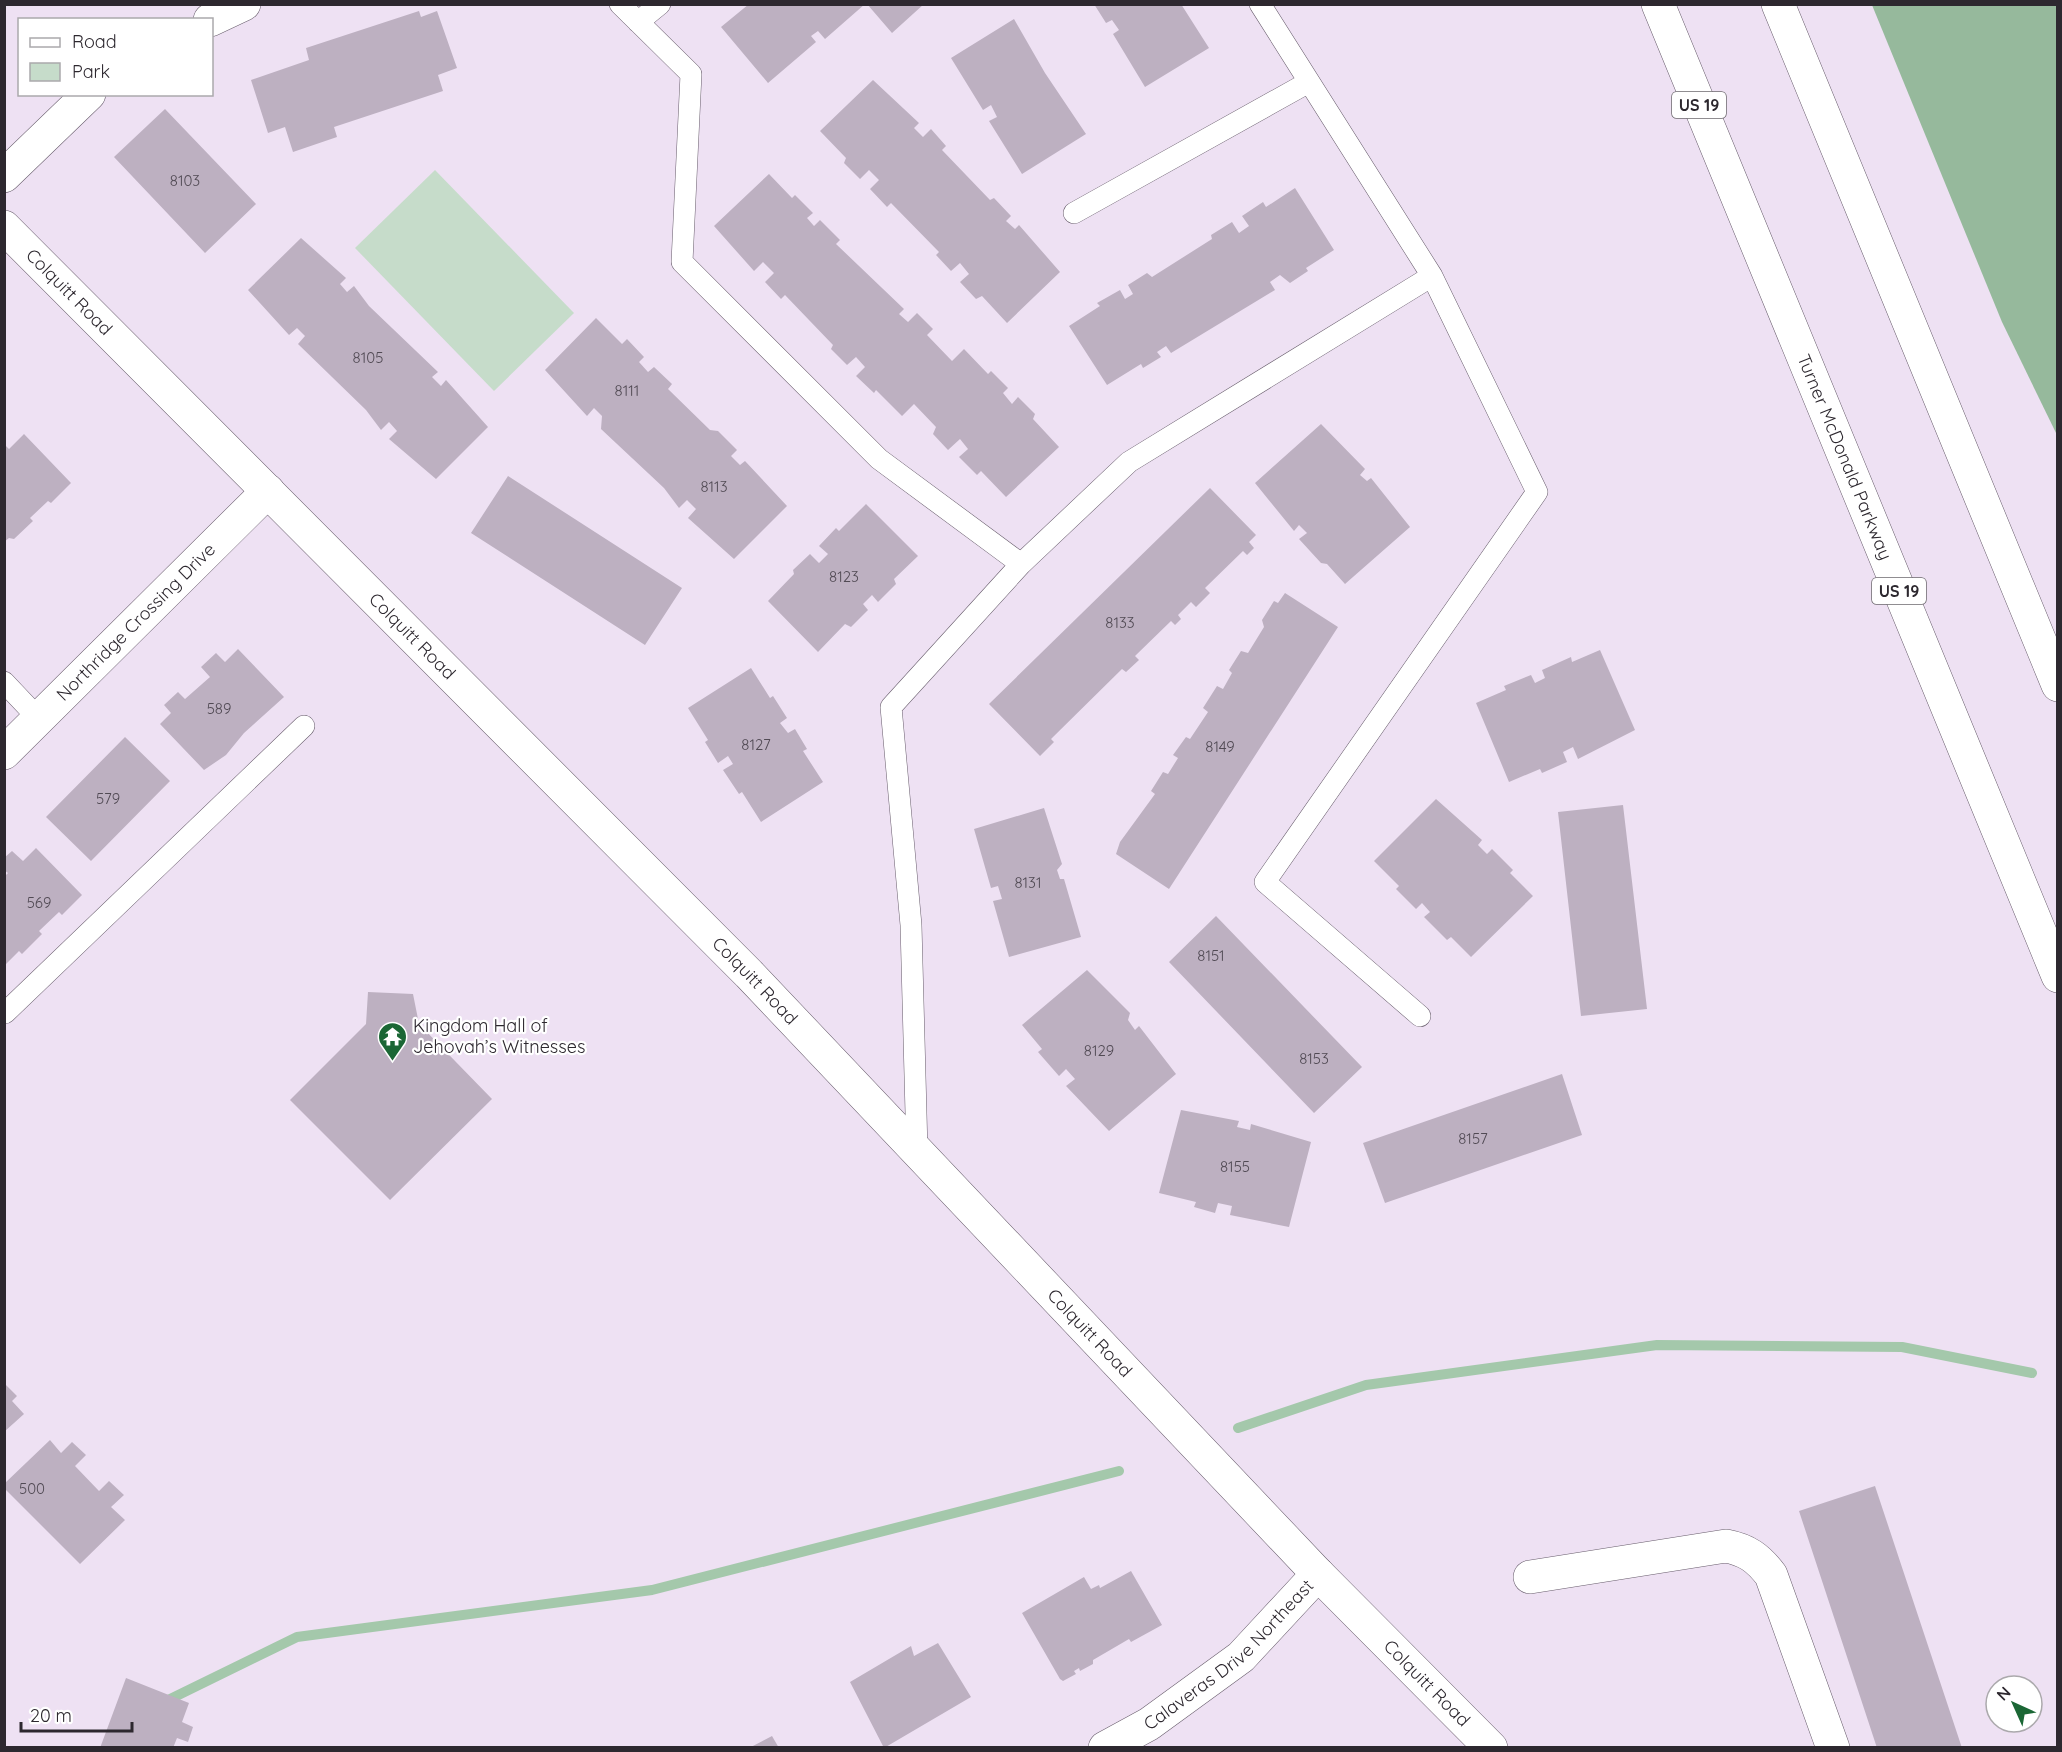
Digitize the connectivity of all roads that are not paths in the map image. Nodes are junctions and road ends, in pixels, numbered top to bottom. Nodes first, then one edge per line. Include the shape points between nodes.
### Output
1 (244, 4) edge
2 (620, 4) edge
3 (660, 4) edge
4 (1260, 4) edge
5 (1646, 4) edge
6 (1658, 4) edge
7 (1778, 4) edge
8 (213, 19) edge
9 (638, 22) junction
10 (1309, 82) junction
11 (87, 96) edge
12 (4, 176) edge
13 (1740, 205) junction
14 (1074, 213) dead end
15 (4, 227) edge
16 (1432, 276) junction
17 (268, 491) junction
18 (1021, 564) junction
19 (4, 682) edge
20 (2058, 685) edge
21 (39, 719) junction
22 (304, 726) dead end
23 (4, 753) edge
24 (2058, 976) edge
25 (5, 1013) edge
26 (1420, 1016) dead end
27 (917, 1151) junction
28 (1318, 1574) junction
29 (1530, 1576) dead end
30 (1105, 1748) edge
31 (1491, 1748) edge
32 (1833, 1748) edge

1 - 8 main road
2 - 9 lane
3 - 9 lane
4 - 10 lane
5 - 13 main road
6 - 13 main road, Turner McDonald Parkway / US 19
7 - 20 main road
9 - 18 lane via 691,74 682,262 879,459
10 - 14 lane
10 - 16 lane
11 - 12 main road
13 - 24 main road, Turner McDonald Parkway / US 19
15 - 17 main road, Colquitt Road
16 - 18 lane via 1129,462
16 - 26 lane via 1537,492 1265,882
17 - 21 main road, Northridge Crossing Drive
17 - 27 main road, Colquitt Road via 749,974
18 - 27 lane via 891,707 911,925
19 - 21 lane
21 - 23 main road, Northridge Crossing Drive
22 - 25 lane
27 - 28 main road, Colquitt Road
28 - 30 main road, Calaveras Drive Northeast via 1241,1657 1149,1724
28 - 31 main road, Colquitt Road
29 - 32 main road via 1726,1546 1743,1550 1760,1560 1771,1575

